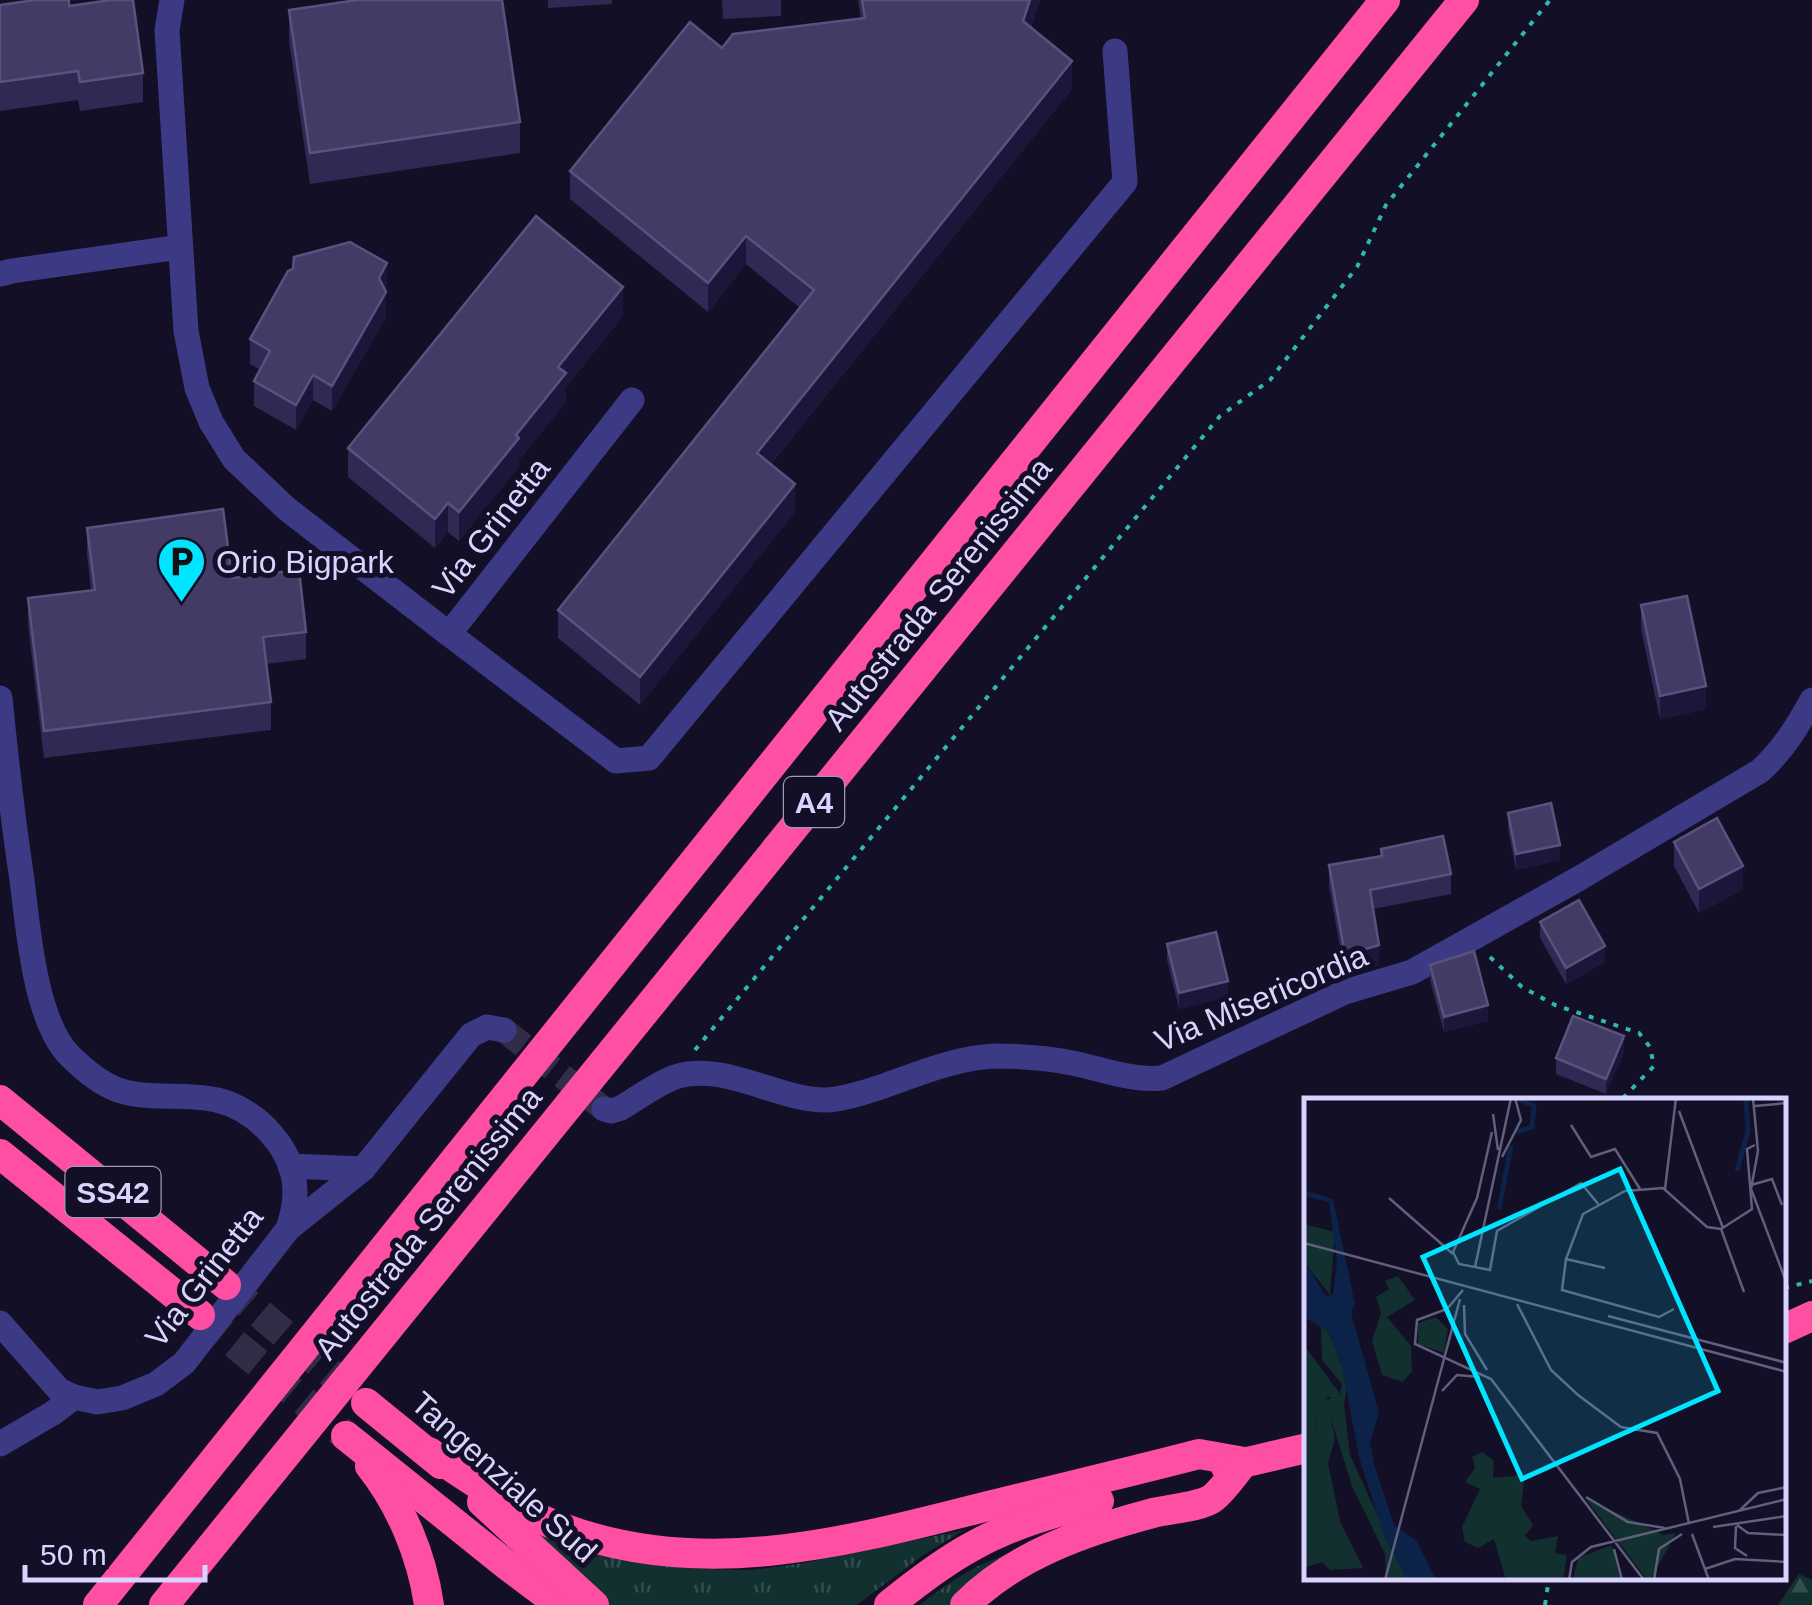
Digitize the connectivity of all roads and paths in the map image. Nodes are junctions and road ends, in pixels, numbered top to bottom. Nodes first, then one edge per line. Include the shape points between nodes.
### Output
1 (172, 0) edge
2 (1385, 0) edge
3 (1464, 0) edge
4 (1550, 0) edge
5 (1114, 51) dead end
6 (180, 248) junction
7 (0, 274) edge
8 (632, 400) dead end
9 (449, 634) junction
10 (0, 698) edge
11 (1812, 700) edge
12 (1471, 939) junction
13 (504, 1030) dead end
14 (690, 1074) junction
15 (1623, 1098) edge
16 (0, 1100) edge
17 (604, 1109) dead end
18 (0, 1154) edge
19 (290, 1166) junction
20 (363, 1170) junction
21 (288, 1230) junction
22 (1812, 1281) edge
23 (226, 1285) tunnel mouth
24 (1787, 1287) edge
25 (200, 1315) tunnel mouth
26 (1812, 1316) edge
27 (0, 1324) edge
28 (1787, 1328) edge
29 (1812, 1332) edge
30 (1787, 1337) edge
31 (74, 1398) junction
32 (366, 1403) tunnel mouth
33 (0, 1444) edge
34 (1304, 1449) edge
35 (429, 1452) junction
36 (1244, 1462) junction
37 (1549, 1580) edge
38 (98, 1605) edge
39 (164, 1605) edge
40 (429, 1605) edge
41 (560, 1605) edge
42 (594, 1605) edge
43 (889, 1605) edge
44 (965, 1605) edge
45 (1545, 1605) edge

1 - 6 street, Via Grinetta
2 - 38 highway, Autostrada Serenissima / A4
3 - 39 highway, Autostrada Serenissima / A4
4 - 14 path via 1386,205 1358,267 1270,380 1220,416 695,1050
5 - 9 street via 1125,182 649,758 616,761
6 - 7 street
6 - 9 street, Via Grinetta via 197,388 234,459
8 - 9 street, Via Grinetta
10 - 19 street via 35,971 49,1024 65,1051 118,1090 238,1106 260,1122
11 - 12 street, Via Misericordia via 1789,740 1760,771
12 - 14 street, Via Misericordia via 1412,972 1345,992 1162,1078 999,1056 829,1100
12 - 15 path via 1522,987 1638,1033 1654,1066
13 - 20 street via 487,1026 471,1035
14 - 17 street via 622,1108
16 - 23 highway, SS42
18 - 25 highway, SS42
19 - 20 street
19 - 21 street, Via Grinetta via 296,1188
20 - 21 street
21 - 31 street, Via Grinetta via 184,1362 156,1384 122,1398
22 - 24 path
26 - 28 highway
27 - 31 street
29 - 30 highway
31 - 33 street
32 - 35 highway, Tangenziale Sud
34 - 36 highway
35 - 36 highway via 513,1507 562,1528 654,1551 714,1556 894,1530 1199,1454
35 - 42 highway, Tangenziale Sud
36 - 43 highway via 1041,1516 974,1545
36 - 44 highway via 1210,1500 1045,1550
37 - 45 path
40 - 41 highway, Tangenziale Sud via 410,1534 346,1436

